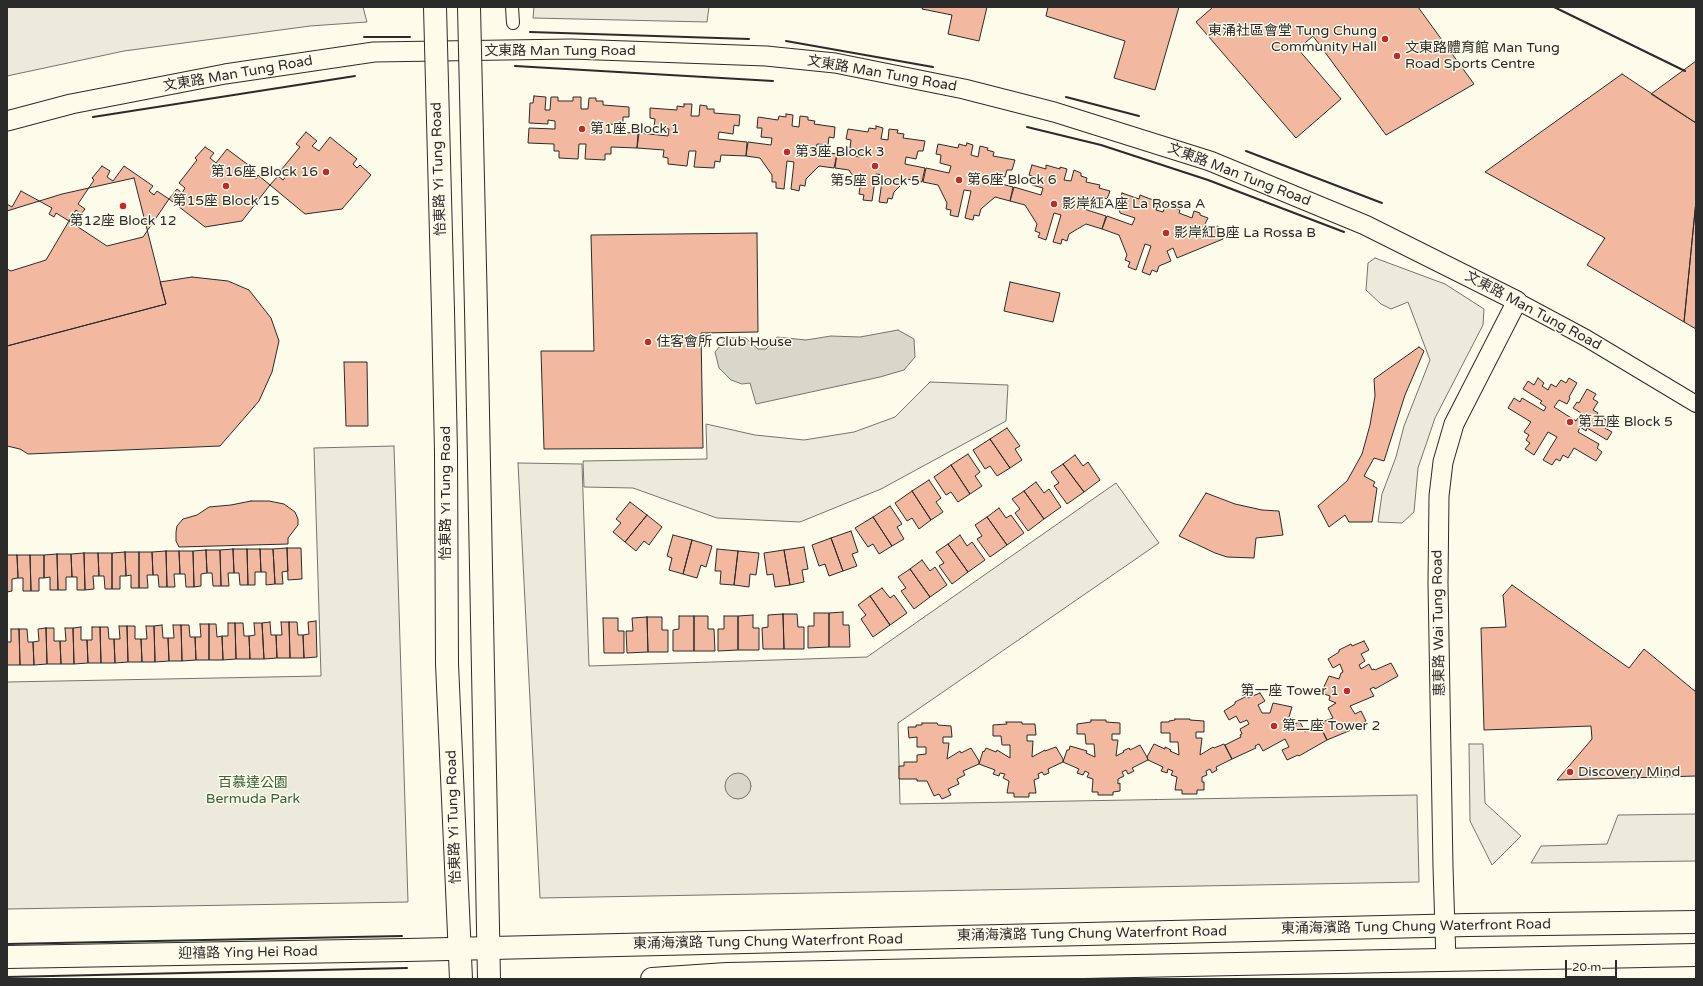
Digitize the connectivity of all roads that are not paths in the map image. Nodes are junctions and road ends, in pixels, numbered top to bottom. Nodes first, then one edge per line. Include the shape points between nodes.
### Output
1 (435, 7) edge
2 (469, 7) edge
3 (512, 7) edge
4 (513, 24) dead end
5 (7, 121) edge
6 (1517, 301) junction
7 (1696, 404) edge
8 (1696, 922) edge
9 (1445, 926) junction
10 (460, 948) junction
11 (488, 948) junction
12 (1696, 955) edge
13 (7, 957) edge
14 (1446, 961) junction
15 (454, 979) edge
16 (461, 979) edge
17 (489, 979) edge
18 (652, 979) edge

1 - 10 main road, 怡東路 Yi Tung Road, bridge via 446,452 447,664
2 - 11 main road, bridge
3 - 4 street
5 - 6 street, 文東路 Man Tung Road via 72,104 225,74 374,52 571,49 766,56 835,63 964,89 1047,110 1210,161 1365,225
6 - 7 street, 文東路 Man Tung Road via 1586,338
6 - 9 street, 惠東路 Wai Tung Road via 1454,424 1443,462 1439,496 1438,583
8 - 9 main road, 東涌海濱路 Tung Chung Waterfront Road
9 - 11 main road, 東涌海濱路 Tung Chung Waterfront Road
9 - 14 street, 惠東路 Wai Tung Road
10 - 11 main road, 迎禧路 Ying Hei Road
10 - 13 main road, 迎禧路 Ying Hei Road
10 - 16 main road, 怡東路 Yi Tung Road
11 - 17 main road
12 - 14 main road
14 - 18 main road via 727,974
15 - 16 main road

